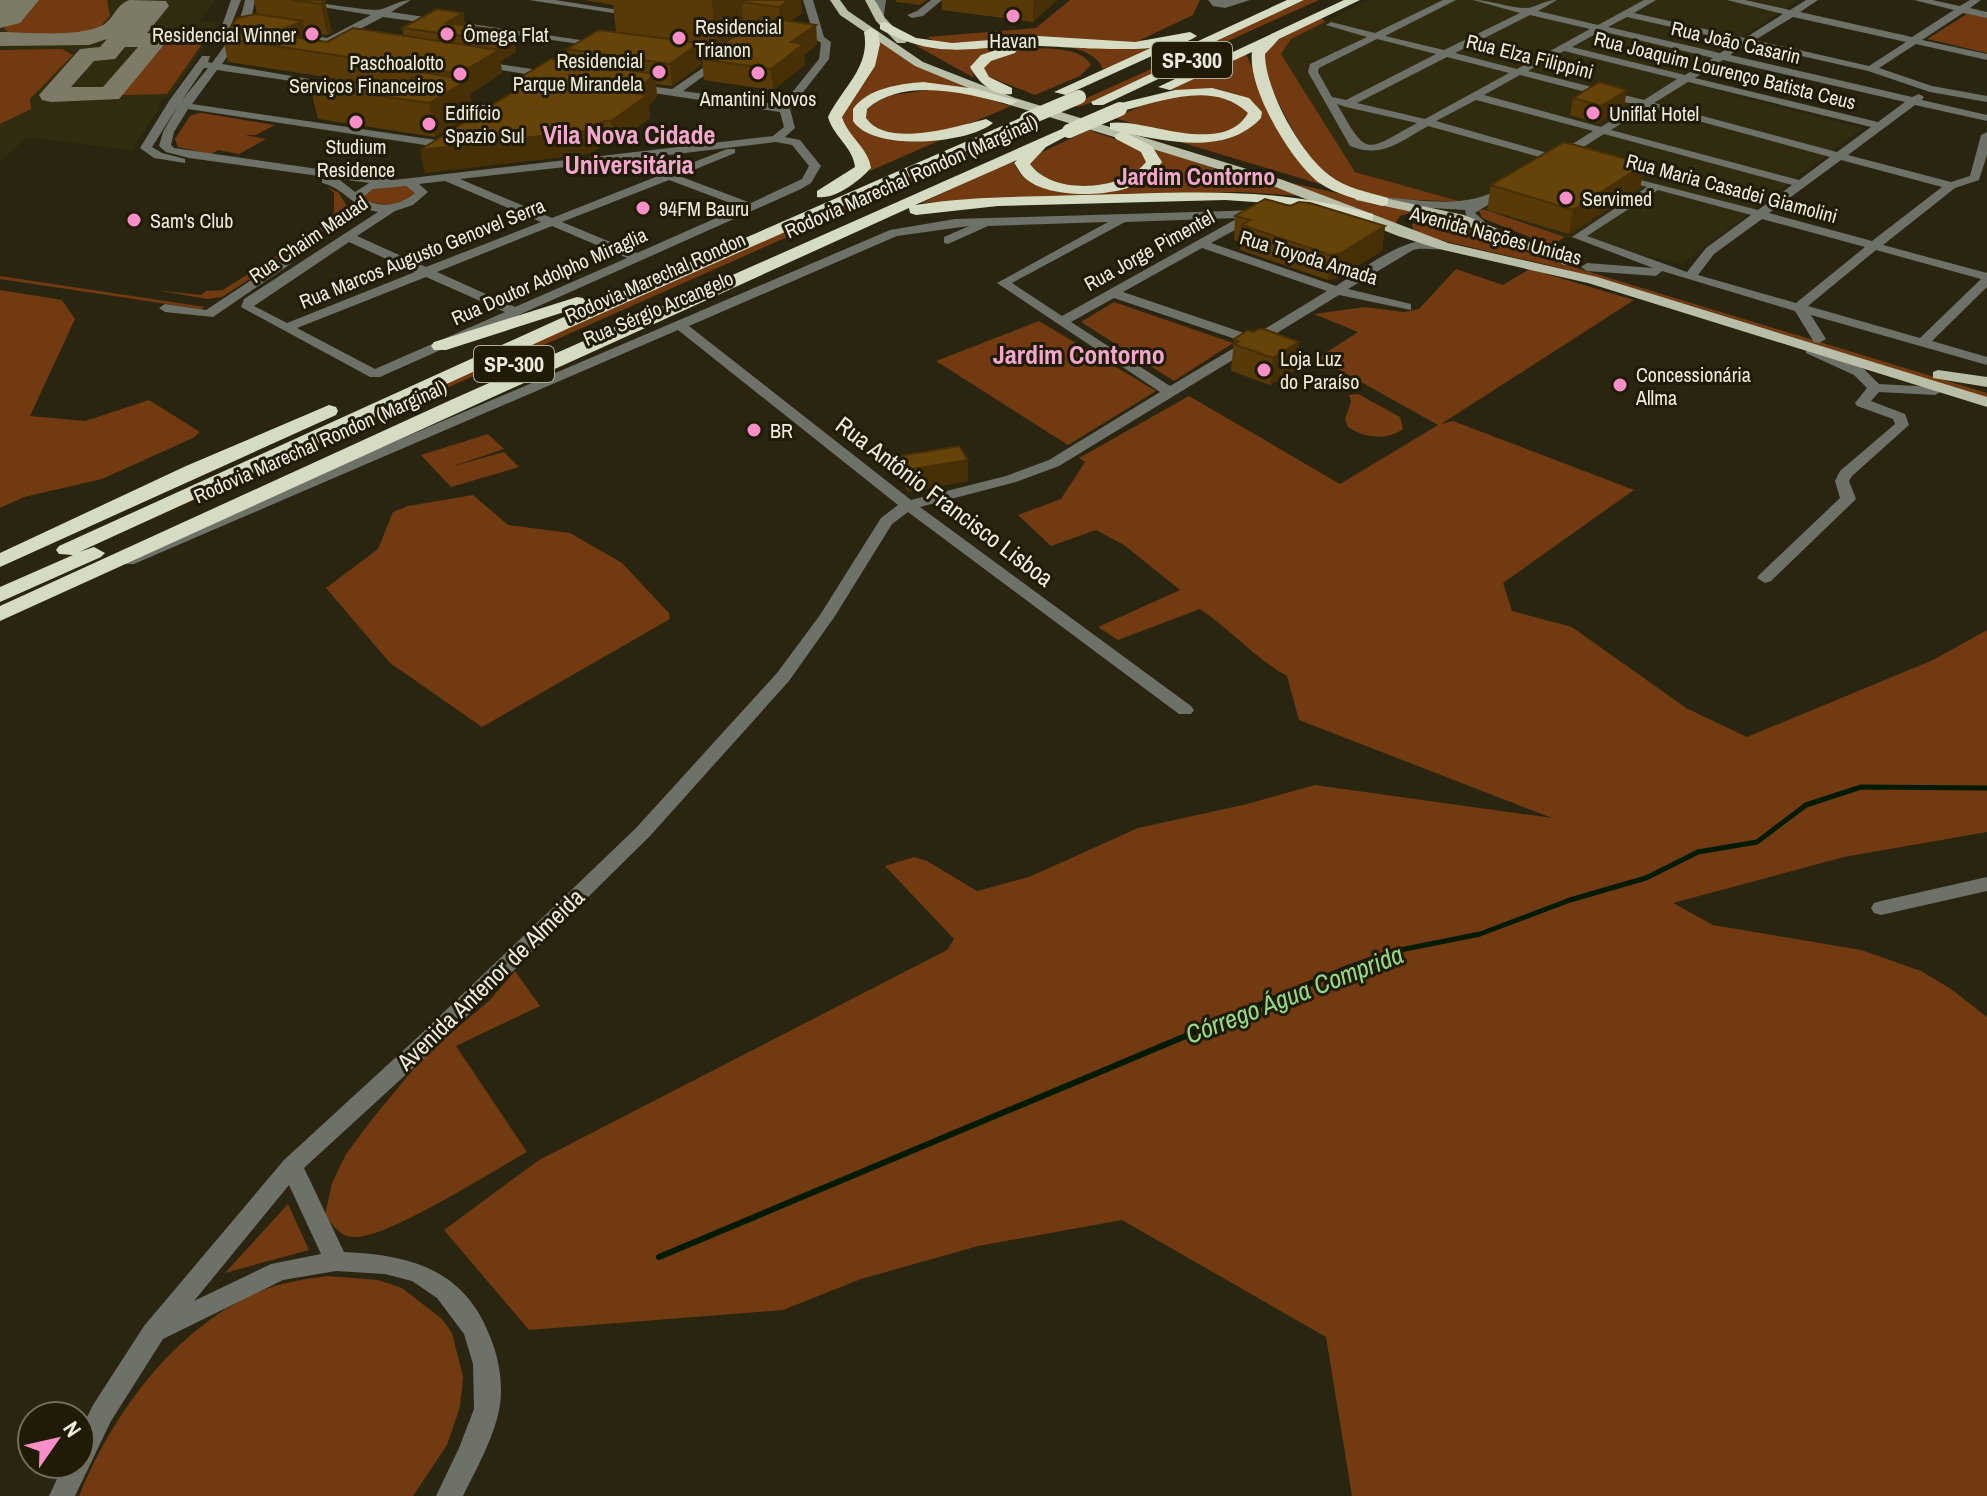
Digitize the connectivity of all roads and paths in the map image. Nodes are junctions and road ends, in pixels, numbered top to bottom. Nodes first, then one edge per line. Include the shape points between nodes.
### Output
1 (284, 0) edge
2 (406, 0) edge
3 (534, 0) edge
4 (835, 0) edge
5 (870, 0) edge
6 (881, 0) edge
7 (937, 0) edge
8 (1213, 0) edge
9 (1245, 0) edge
10 (1271, 0) edge
11 (1298, 0) edge
12 (1328, 0) edge
13 (1354, 0) edge
14 (1451, 0) edge
15 (1478, 0) edge
16 (1552, 0) edge
17 (1651, 0) edge
18 (1732, 0) edge
19 (1813, 0) edge
20 (1919, 0) edge
21 (1976, 0) edge
22 (804, 1) edge
23 (236, 4) edge
24 (250, 4) edge
25 (1962, 10) junction
26 (1528, 12) junction
27 (1791, 13) junction
28 (380, 14) junction
29 (916, 14) dead end
30 (1626, 14) junction
31 (1987, 15) edge
32 (635, 23) dead end
33 (1331, 25) dead end
34 (879, 26) junction
35 (1598, 29) junction
36 (1283, 32) junction
37 (239, 33) junction
38 (274, 33) edge
39 (1190, 36) junction
40 (1376, 36) junction
41 (805, 37) edge
42 (820, 39) junction
43 (1916, 40) junction
44 (613, 41) edge
45 (328, 42) junction
46 (1744, 42) junction
47 (599, 44) junction
48 (357, 46) edge
49 (1562, 48) junction
50 (587, 52) edge
51 (728, 54) edge
52 (1447, 54) junction
53 (1720, 57) junction
54 (1987, 57) edge
55 (702, 59) edge
56 (717, 61) junction
57 (462, 62) edge
58 (201, 65) junction
59 (215, 66) junction
60 (1871, 69) junction
61 (1519, 72) junction
62 (566, 73) edge
63 (552, 75) junction
64 (1686, 79) junction
65 (541, 82) edge
66 (628, 86) edge
67 (356, 88) edge
68 (1930, 89) junction
69 (1062, 91) junction
70 (674, 93) junction
71 (1474, 96) junction
72 (1328, 99) junction
73 (1987, 99) edge
74 (434, 100) edge
75 (174, 101) junction
76 (1913, 101) junction
77 (507, 103) edge
78 (1346, 104) junction
79 (1646, 104) junction
80 (1008, 107) junction
81 (1123, 107) junction
82 (785, 109) junction
83 (184, 110) junction
84 (496, 110) junction
85 (484, 117) edge
86 (1987, 118) edge
87 (1426, 122) junction
88 (1879, 126) junction
89 (1110, 128) junction
90 (461, 130) edge
91 (1058, 131) junction
92 (1603, 131) junction
93 (1987, 135) edge
94 (776, 139) junction
95 (752, 142) junction
96 (1985, 155) edge
97 (619, 157) junction
98 (1839, 158) junction
99 (1551, 162) junction
100 (1585, 167) edge
101 (1599, 170) edge
102 (668, 176) junction
103 (447, 178) junction
104 (390, 182) junction
105 (408, 182) junction
106 (1515, 184) edge
107 (1801, 184) junction
108 (1656, 186) junction
109 (1951, 186) junction
110 (421, 196) junction
111 (812, 201) junction
112 (1382, 201) junction
113 (1485, 201) junction
114 (393, 207) junction
115 (751, 207) junction
116 (353, 214) junction
117 (1256, 214) junction
118 (1282, 215) edge
119 (1760, 215) junction
120 (1306, 216) edge
121 (1126, 218) junction
122 (1459, 218) junction
123 (1321, 219) edge
124 (553, 222) junction
125 (990, 222) junction
126 (853, 228) junction
127 (1366, 228) junction
128 (1489, 231) junction
129 (1403, 233) junction
130 (948, 240) dead end
131 (1201, 244) junction
132 (1444, 246) junction
133 (1874, 246) junction
134 (1399, 253) junction
135 (640, 259) junction
136 (1587, 267) junction
137 (427, 273) junction
138 (1690, 277) junction
139 (1987, 279) edge
140 (1335, 290) junction
141 (1113, 293) junction
142 (577, 302) junction
143 (1406, 307) dead end
144 (1799, 307) junction
145 (165, 308) dead end
146 (518, 313) junction
147 (1062, 321) junction
148 (680, 325) junction
149 (285, 328) junction
150 (1819, 339) junction
151 (1254, 341) junction
152 (1924, 341) junction
153 (1794, 342) junction
154 (440, 346) junction
155 (1987, 361) edge
156 (1843, 363) junction
157 (1987, 382) edge
158 (1936, 383) junction
159 (1875, 388) junction
160 (1987, 389) edge
161 (1171, 393) junction
162 (1987, 403) edge
163 (908, 505) junction
164 (0, 561) edge
165 (1765, 578) dead end
166 (0, 580) edge
167 (50, 592) junction
168 (0, 595) edge
169 (0, 614) edge
170 (1185, 710) dead end
171 (1987, 884) edge
172 (1881, 908) dead end
173 (292, 1166) junction
174 (336, 1261) junction
175 (153, 1333) junction
176 (96, 1425) edge
177 (449, 1496) edge

1 - 28 street
2 - 28 street
3 - 32 street via 647,15
4 - 34 main road, Avenida Nações Unidas via 844,13
5 - 34 main road, Avenida Nações Unidas
6 - 34 street
7 - 29 street
8 - 9 street via 1225,5
10 - 39 highway, Rodovia Marechal Rondon (Marginal)
11 - 166 highway, Rodovia Marechal Rondon / SP-300, bridge via 549,330
12 - 91 highway, Rodovia Marechal Rondon / SP-300 via 1098,102
13 - 36 highway, Rodovia Marechal Rondon (Marginal)
14 - 40 street
15 - 26 street, Rua João Casarin
16 - 26 street
17 - 30 street
18 - 27 street
19 - 27 street
20 - 25 street
21 - 25 street
22 - 42 street
23 - 24 street
23 - 37 street
24 - 37 street
25 - 31 street
25 - 43 street
26 - 35 street, Rua João Casarin
26 - 52 street
27 - 43 street
27 - 46 street
28 - 45 street
28 - 47 street
30 - 35 street
30 - 46 street
33 - 40 street, Rua Elza Filippini
34 - 39 highway via 941,47 1038,40 1135,46
34 - 80 main road, Avenida Nações Unidas via 919,64
34 - 111 highway via 872,58 835,117 861,156 863,168
35 - 49 street
35 - 53 street, Rua João Casarin
36 - 81 highway, Rodovia Marechal Rondon (Marginal)
36 - 112 highway via 1260,49 1257,70 1300,153 1319,176
37 - 58 street
37 - 59 street
38 - 45 street
39 - 69 highway, Rodovia Marechal Rondon (Marginal)
40 - 52 street, Rua Elza Filippini
40 - 72 street via 1314,66
41 - 42 street
42 - 82 street via 826,42 824,59
43 - 54 street
43 - 60 street
44 - 47 street
45 - 48 street
46 - 53 street
46 - 60 street
47 - 50 street
49 - 61 street
49 - 64 street, Rua Joaquim Lourenço Batista Ceus
51 - 56 street
52 - 61 street, Rua Elza Filippini
52 - 78 street
53 - 64 street
53 - 76 street, Rua João Casarin
55 - 56 street
56 - 70 street
57 - 63 street
58 - 59 street
58 - 75 street
59 - 67 street
59 - 83 street
60 - 68 street
61 - 71 street
61 - 79 street, Rua Elza Filippini
62 - 63 street
63 - 65 street
64 - 79 street
64 - 88 street, Rua Joaquim Lourenço Batista Ceus
66 - 70 street
68 - 73 street
68 - 76 street
69 - 80 highway, Rodovia Marechal Rondon (Marginal)
69 - 80 highway via 1089,75 1096,67 1092,60 1066,49 997,52 977,67
70 - 82 street
71 - 87 street
71 - 92 street
72 - 78 street
72 - 87 street via 1354,144 1367,149 1381,147
74 - 84 street
75 - 83 street
75 - 116 street via 146,148 158,156 336,182
76 - 86 street, Rua João Casarin
76 - 88 street
77 - 84 street
78 - 87 street
79 - 92 street
79 - 98 street, Rua Elza Filippini
80 - 80 highway via 947,134 907,138 873,131 858,117 873,98 916,88 957,89
80 - 89 main road, Avenida Nações Unidas
80 - 111 highway, Rodovia Marechal Rondon (Marginal)
81 - 89 highway via 1167,94 1204,92 1238,99 1255,112 1243,126 1204,136
81 - 91 highway, Rodovia Marechal Rondon (Marginal), bridge
82 - 94 street via 790,128
83 - 90 street via 438,144
83 - 104 street via 165,138 170,150
84 - 85 street
87 - 99 street
88 - 98 street
89 - 91 highway via 1147,149 1154,162 1128,183 1096,189 1067,188 1027,174 1022,163
89 - 112 main road, Avenida Nações Unidas
89 - 127 main road, Avenida Nações Unidas via 1278,183
91 - 126 highway, Rodovia Marechal Rondon (Marginal)
91 - 168 highway, Rodovia Marechal Rondon / SP-300
92 - 99 street
92 - 107 street
93 - 96 street
94 - 95 street
94 - 115 street, Rua Doutor Adolpho Miraglia via 800,146 812,159 813,174
95 - 97 street
95 - 102 street, Rua Marcos Augusto Genovel Serra
96 - 109 street via 1975,178
97 - 102 street
97 - 103 street
98 - 107 street
98 - 109 street, Rua Elza Filippini
99 - 100 street
101 - 108 street, Rua Maria Casadei Giamolini
102 - 115 street
102 - 124 street, Rua Marcos Augusto Genovel Serra
103 - 105 street
103 - 110 street, Rua Chaim Mauad via 448,186
103 - 124 street
104 - 105 street
104 - 116 street via 370,186
105 - 110 street via 421,188
106 - 113 street
107 - 119 street
108 - 119 street, Rua Maria Casadei Giamolini
108 - 138 street via 1578,237
109 - 133 street
110 - 114 street, Rua Chaim Mauad
111 - 142 highway, Rodovia Marechal Rondon (Marginal)
112 - 113 street via 1465,206
112 - 122 main road, Avenida Nações Unidas
113 - 128 street via 1469,214
114 - 116 street, Rua Chaim Mauad
114 - 116 street
115 - 135 street, Rua Doutor Adolpho Miraglia
116 - 137 street
116 - 145 street via 208,314
116 - 149 street, Rua Chaim Mauad via 249,302 247,307
117 - 118 street, Rua Sérgio Arcangelo
117 - 121 street, Rua Sérgio Arcangelo
117 - 131 street, Rua Jorge Pimentel
119 - 133 street, Rua Maria Casadei Giamolini
119 - 138 street via 1710,251
120 - 123 street
121 - 125 street, Rua Sérgio Arcangelo
121 - 147 street via 1006,278 1003,283
122 - 128 main road, Avenida Nações Unidas
122 - 129 main road via 1417,217 1408,221
124 - 135 street
124 - 137 street, Rua Marcos Augusto Genovel Serra
125 - 130 street
125 - 148 street, Rua Sérgio Arcangelo via 894,233
126 - 127 highway via 954,204 1241,195 1307,200
126 - 167 highway, Rodovia Marechal Rondon (Marginal)
127 - 129 main road, Avenida Nações Unidas
128 - 136 main road, Avenida Nações Unidas
129 - 132 main road, Avenida Nações Unidas
129 - 134 street
131 - 140 street, Rua Toyoda Amada
131 - 141 street, Rua Jorge Pimentel
132 - 134 street via 1422,243
132 - 153 main road, Avenida Nações Unidas via 1592,280
133 - 139 street, Rua Maria Casadei Giamolini
133 - 144 street
134 - 140 street
135 - 146 street, Rua Doutor Adolpho Miraglia
136 - 138 street
136 - 150 main road, Avenida Nações Unidas
137 - 146 street
137 - 149 street, Rua Marcos Augusto Genovel Serra
138 - 144 street
139 - 152 street
140 - 143 street, Rua Toyoda Amada
140 - 151 street
141 - 147 street, Rua Jorge Pimentel
141 - 151 street
142 - 154 highway
142 - 164 highway, Rodovia Marechal Rondon (Marginal)
144 - 150 street
144 - 152 street
146 - 154 street, Rua Doutor Adolpho Miraglia
147 - 161 street
148 - 163 street, Rua Antônio Francisco Lisboa
148 - 167 street, Rua Sérgio Arcangelo
149 - 154 street, Rua Doutor Adolpho Miraglia via 375,374
150 - 158 main road, Avenida Nações Unidas
151 - 161 street
152 - 155 street
153 - 156 street
153 - 162 main road, Avenida Nações Unidas
156 - 158 street
156 - 159 street
157 - 158 main road
158 - 159 street
158 - 160 main road, Avenida Nações Unidas
158 - 162 street
159 - 165 street via 1862,403 1900,417 1902,425 1845,474 1848,499
161 - 163 street via 1054,463
163 - 170 street, Rua Antônio Francisco Lisboa
163 - 173 street, Avenida Antenor de Almeida via 876,522 827,616 783,677 643,832
167 - 169 highway, Rua Sérgio Arcangelo
171 - 172 street
173 - 174 street
173 - 175 street, Avenida Antenor de Almeida
174 - 175 street via 279,1271
174 - 177 street via 389,1264 429,1279 466,1309 484,1349 489,1403
175 - 176 street, Avenida Antenor de Almeida

